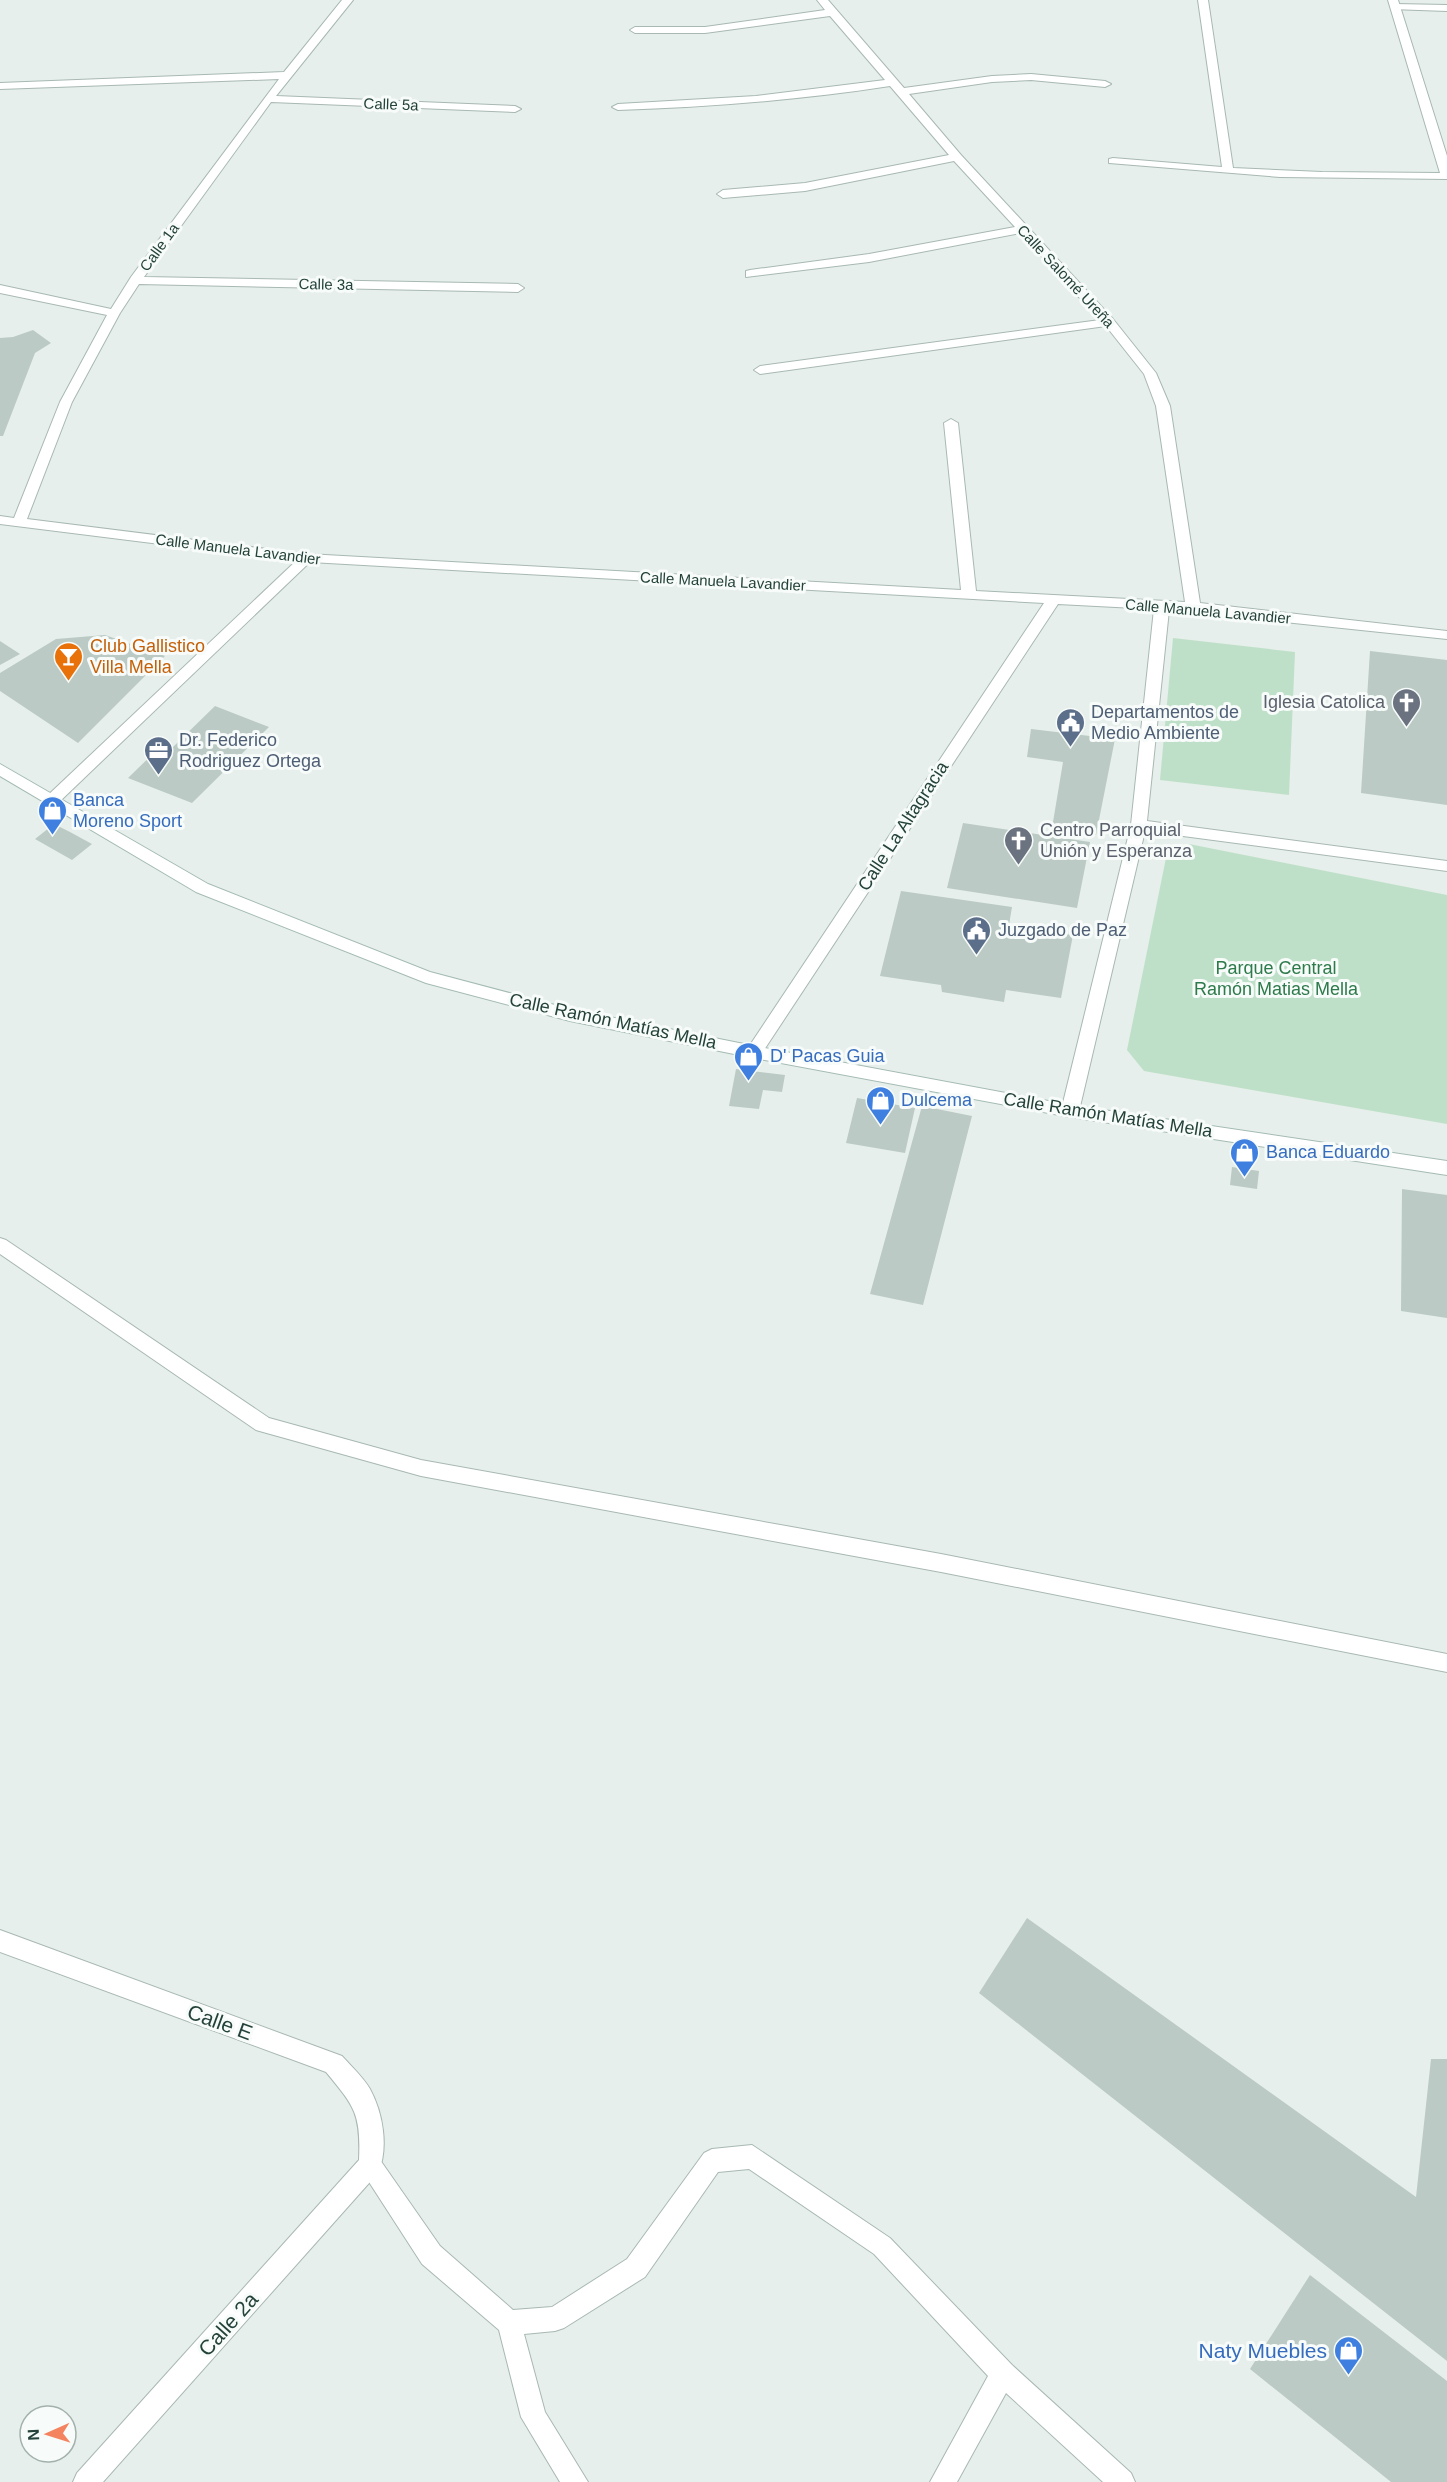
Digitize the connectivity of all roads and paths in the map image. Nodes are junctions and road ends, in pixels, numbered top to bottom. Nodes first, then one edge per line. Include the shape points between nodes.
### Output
1 (348, 0) edge
2 (822, 0) edge
3 (1203, 0) edge
4 (1394, 4) edge
5 (1447, 8) edge
6 (833, 12) junction
7 (635, 30) dead end
8 (288, 75) junction
9 (893, 82) junction
10 (1105, 84) dead end
11 (0, 86) edge
12 (902, 92) junction
13 (268, 99) junction
14 (618, 107) dead end
15 (515, 109) dead end
16 (957, 157) junction
17 (1113, 161) dead end
18 (1228, 170) junction
19 (1447, 175) edge
20 (723, 194) dead end
21 (1022, 229) junction
22 (750, 274) dead end
23 (135, 280) junction
24 (518, 288) dead end
25 (0, 289) edge
26 (114, 313) junction
27 (1109, 322) junction
28 (760, 370) dead end
29 (951, 423) dead end
30 (0, 520) edge
31 (20, 522) junction
32 (307, 558) junction
33 (969, 594) junction
34 (1053, 600) junction
35 (1162, 605) junction
36 (1193, 607) junction
37 (1447, 634) edge
38 (0, 769) edge
39 (51, 801) junction
40 (1138, 825) junction
41 (1447, 866) edge
42 (754, 1052) junction
43 (1070, 1111) junction
44 (1447, 1168) edge
45 (0, 1245) edge
46 (1447, 1663) edge
47 (0, 1941) edge
48 (370, 2165) junction
49 (509, 2323) junction
50 (1003, 2374) junction
51 (86, 2482) edge
52 (575, 2482) edge
53 (943, 2482) edge
54 (1122, 2482) edge

1 - 8 street, Calle 1a
2 - 6 street, Calle Salomé Ureña
3 - 18 street
4 - 5 street
4 - 19 street
6 - 7 street via 705,30
6 - 9 street, Calle Salomé Ureña
8 - 11 street
8 - 13 street, Calle 1a
9 - 12 street, Calle Salomé Ureña
9 - 14 street via 709,104
10 - 12 street via 1031,77
12 - 16 street, Calle Salomé Ureña
13 - 15 street, Calle 5a
13 - 23 street, Calle 1a
16 - 20 street via 805,187
16 - 21 street, Calle Salomé Ureña
17 - 18 street
18 - 19 street via 1384,178
21 - 22 street via 869,258
21 - 27 street, Calle Salomé Ureña
23 - 24 street, Calle 3a
23 - 26 street, Calle 1a
25 - 26 street
26 - 31 street, Calle 1a via 66,402
27 - 28 street
27 - 36 street, Calle Salomé Ureña via 1150,373 1163,406
29 - 33 street
30 - 31 street, Calle Manuela Lavandier
31 - 32 street, Calle Manuela Lavandier
32 - 33 street, Calle Manuela Lavandier
32 - 39 street
33 - 34 street, Calle Manuela Lavandier
34 - 35 street, Calle Manuela Lavandier
34 - 42 street, Calle La Altagracia
35 - 36 street, Calle Manuela Lavandier
35 - 40 street
36 - 37 street, Calle Manuela Lavandier
38 - 39 street, Calle Ramón Matías Mella
39 - 42 street, Calle Ramón Matías Mella via 202,888 426,977 570,1015
40 - 41 street
40 - 43 street
42 - 43 street, Calle Ramón Matías Mella
43 - 44 street, Calle Ramón Matías Mella
45 - 46 street via 263,1424 421,1468 941,1563
47 - 48 street, Calle E via 334,2064 361,2096 372,2132
48 - 49 street via 431,2255
48 - 51 street, Calle 2a
49 - 50 street via 555,2319 636,2268 712,2161 752,2157 882,2246
49 - 52 street via 534,2417
50 - 53 street
50 - 54 street

